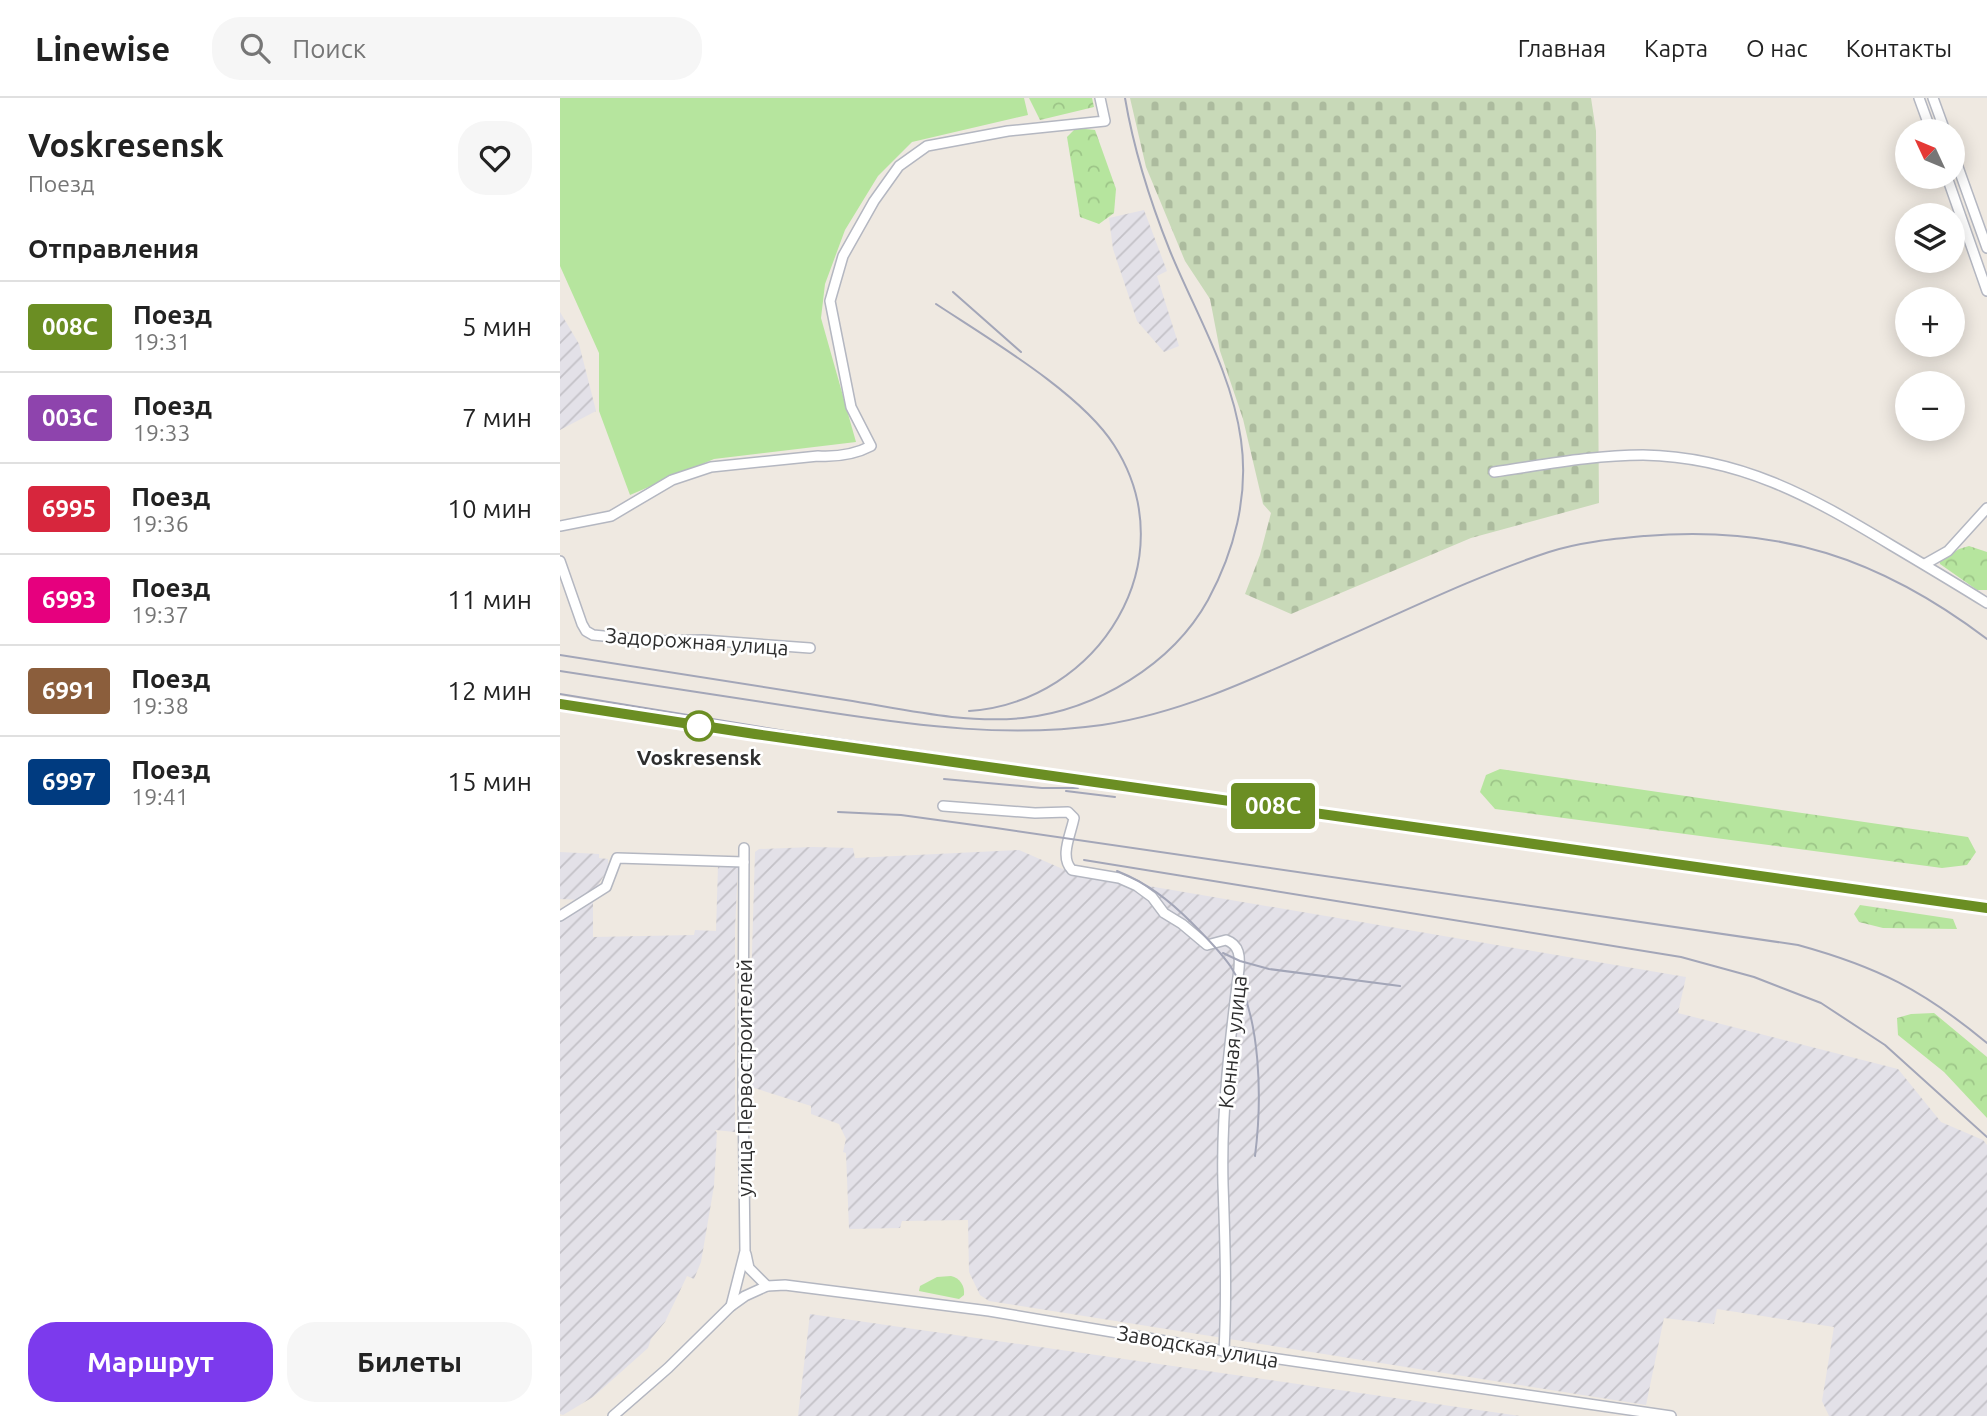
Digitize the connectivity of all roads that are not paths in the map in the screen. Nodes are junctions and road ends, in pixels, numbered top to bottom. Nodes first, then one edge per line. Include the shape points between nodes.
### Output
1 (1100, 98) edge
2 (1919, 98) edge
3 (1933, 98) edge
4 (1927, 119) edge
5 (1941, 119) edge
6 (1965, 187) edge
7 (1951, 189) edge
8 (1987, 248) edge
9 (1987, 291) edge
10 (1494, 472) dead end
11 (1987, 508) edge
12 (560, 526) edge
13 (560, 561) edge
14 (1925, 564) junction
15 (1987, 603) edge
16 (810, 648) dead end
17 (943, 806) dead end
18 (744, 848) dead end
19 (744, 862) junction
20 (560, 916) edge
21 (745, 1251) junction
22 (767, 1286) junction
23 (731, 1306) junction
24 (1224, 1351) junction
25 (613, 1416) edge
26 (1671, 1416) edge

1 - 12 street via 1105,121 1008,131 927,146 900,166 874,201 843,256 830,301 851,407 872,446 834,457 711,467 672,480 611,516
2 - 4 street
3 - 5 street
6 - 8 street
7 - 9 street
10 - 14 street via 1630,456 1705,461 1759,476 1828,506
11 - 14 street via 1948,551
13 - 16 street, Задорожная улица via 586,631 593,635
14 - 15 street
17 - 24 street, Конная улица via 1068,812 1074,818 1065,855 1072,870 1129,881 1207,945 1226,940 1238,950 1225,1101
18 - 19 street, улица Первостроителей
19 - 20 street via 617,858 606,887
19 - 21 street, улица Первостроителей
21 - 22 street via 748,1268
21 - 23 street, улица Первостроителей
22 - 23 street, Заводская улица
22 - 24 street, Заводская улица via 814,1287 937,1303
23 - 25 street, Заводская улица
24 - 26 street, Заводская улица

